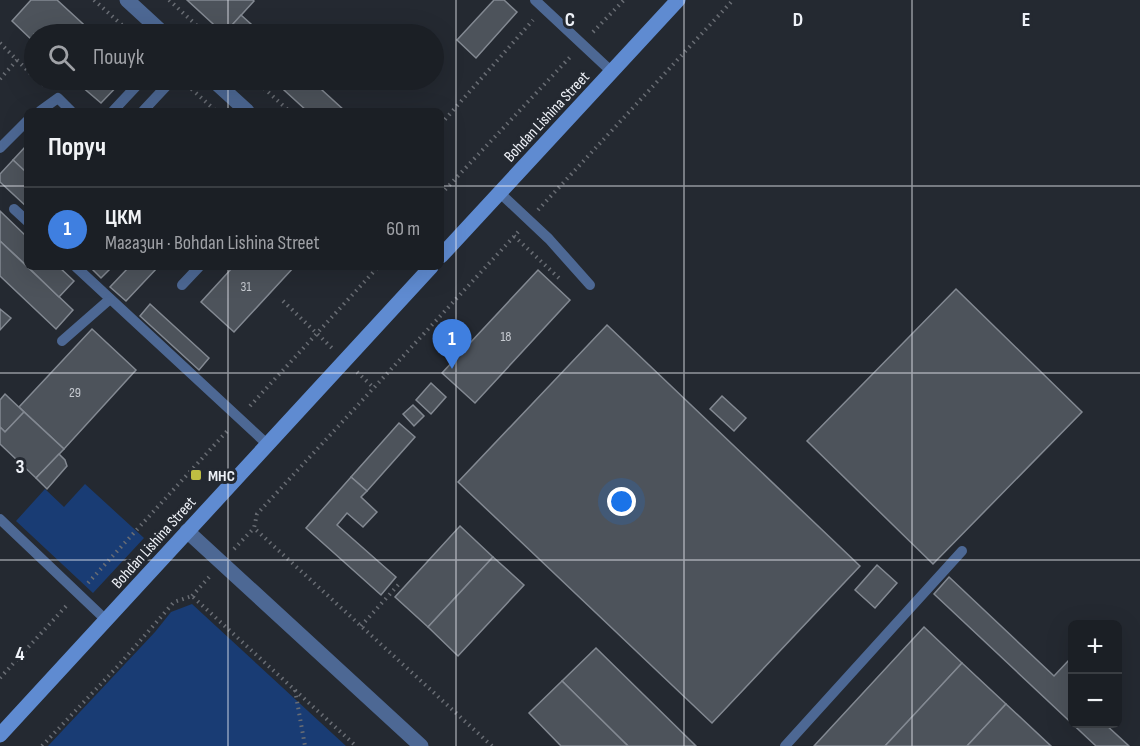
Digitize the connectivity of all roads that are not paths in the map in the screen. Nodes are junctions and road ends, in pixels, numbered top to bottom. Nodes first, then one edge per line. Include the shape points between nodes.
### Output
1 (127, 0) edge
2 (678, 0) edge
3 (539, 4) edge
4 (153, 24) edge
5 (612, 72) junction
6 (133, 90) edge
7 (163, 90) edge
8 (223, 90) edge
9 (44, 108) edge
10 (69, 108) edge
11 (116, 108) edge
12 (146, 108) edge
13 (242, 108) edge
14 (24, 124) edge
15 (0, 148) edge
16 (500, 193) junction
17 (14, 209) dead end
18 (24, 218) edge
19 (444, 253) edge
20 (79, 270) edge
21 (196, 270) edge
22 (423, 270) edge
23 (182, 285) dead end
24 (590, 285) dead end
25 (110, 299) junction
26 (62, 340) dead end
27 (267, 444) junction
28 (0, 519) edge
29 (188, 531) junction
30 (962, 551) dead end
31 (106, 620) junction
32 (0, 735) edge
33 (422, 746) edge
34 (786, 746) edge

1 - 4 street
2 - 5 main road, Bohdan Lishina Street
3 - 5 lane
5 - 16 main road, Bohdan Lishina Street
6 - 11 lane
7 - 12 lane
8 - 13 street
9 - 10 lane via 58,98
14 - 15 lane
16 - 19 main road, Bohdan Lishina Street
16 - 24 lane via 549,238
17 - 18 lane
20 - 25 lane
21 - 23 lane
22 - 27 main road, Bohdan Lishina Street
25 - 26 lane
25 - 27 lane
27 - 29 main road, Bohdan Lishina Street
28 - 31 lane
29 - 31 main road, Bohdan Lishina Street
29 - 33 street
30 - 34 lane
31 - 32 main road, Bohdan Lishina Street

